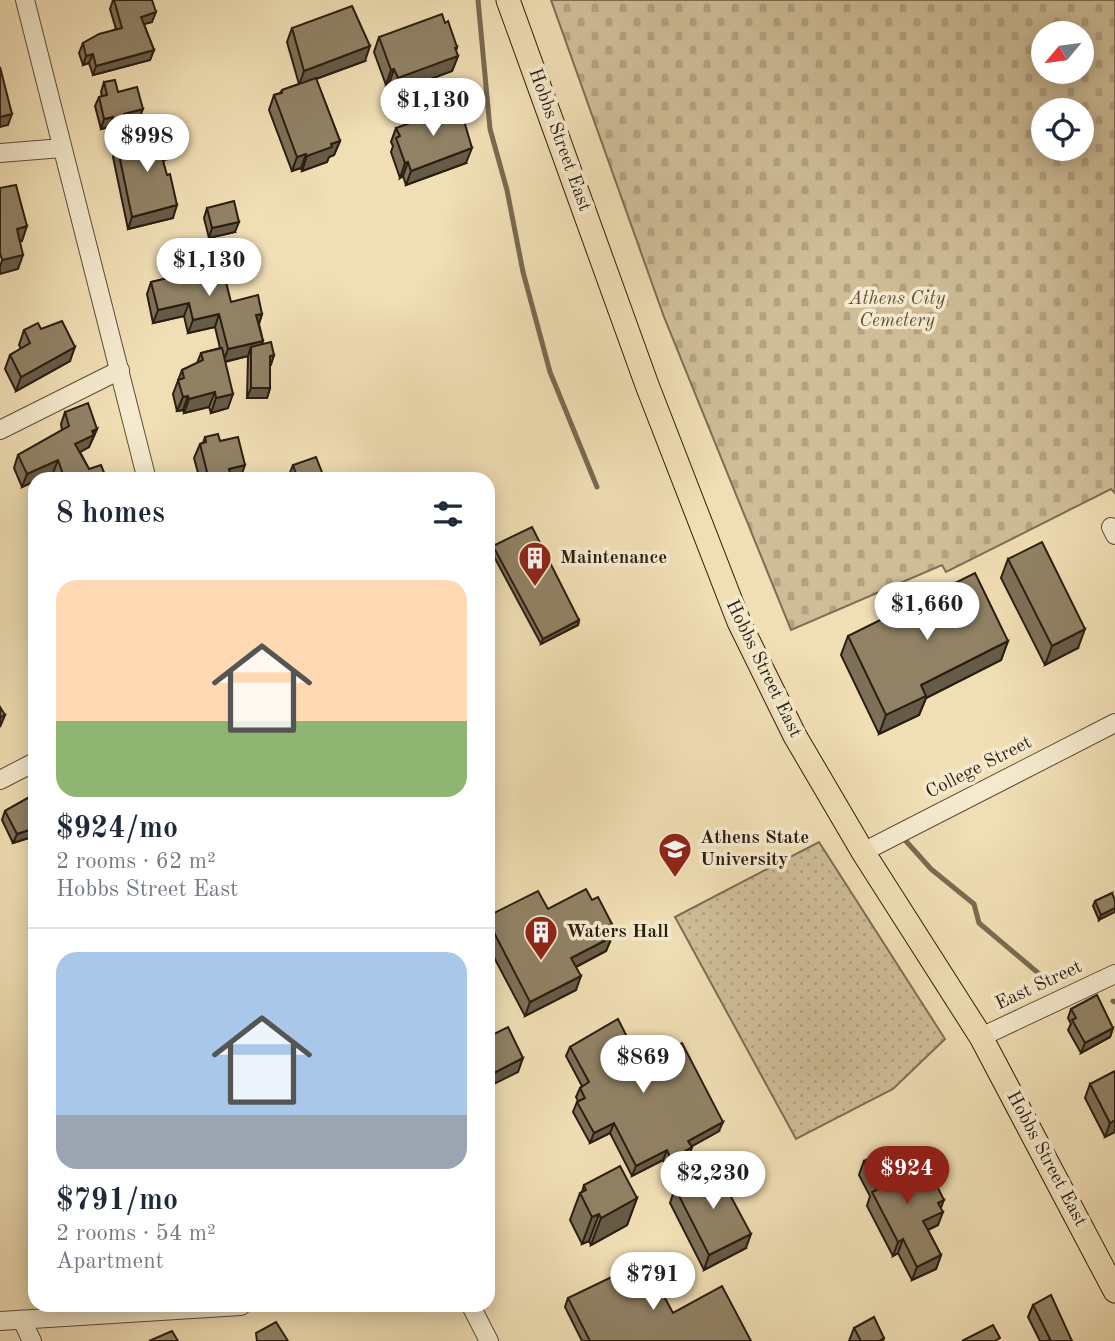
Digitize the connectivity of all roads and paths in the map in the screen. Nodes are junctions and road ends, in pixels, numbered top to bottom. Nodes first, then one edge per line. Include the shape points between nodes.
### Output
1 (25, 0) edge
2 (508, 0) edge
3 (62, 148) junction
4 (0, 153) edge
5 (120, 370) junction
6 (0, 430) edge
7 (145, 472) edge
8 (1115, 723) edge
9 (28, 766) edge
10 (0, 780) edge
11 (863, 852) junction
12 (1115, 974) edge
13 (981, 1037) junction
14 (1115, 1291) edge
15 (147, 1312) edge
16 (474, 1312) edge
17 (22, 1320) junction
18 (0, 1321) edge
19 (32, 1341) edge
20 (489, 1341) edge

1 - 3 street
2 - 11 main road, Hobbs Street East via 723,585 795,736
3 - 4 street
3 - 5 street
5 - 6 street
5 - 7 street
8 - 11 street, College Street
9 - 10 street
11 - 13 main road, Hobbs Street East
12 - 13 street, East Street
13 - 14 main road, Hobbs Street East
15 - 17 street
16 - 20 street
17 - 18 street
17 - 19 street

